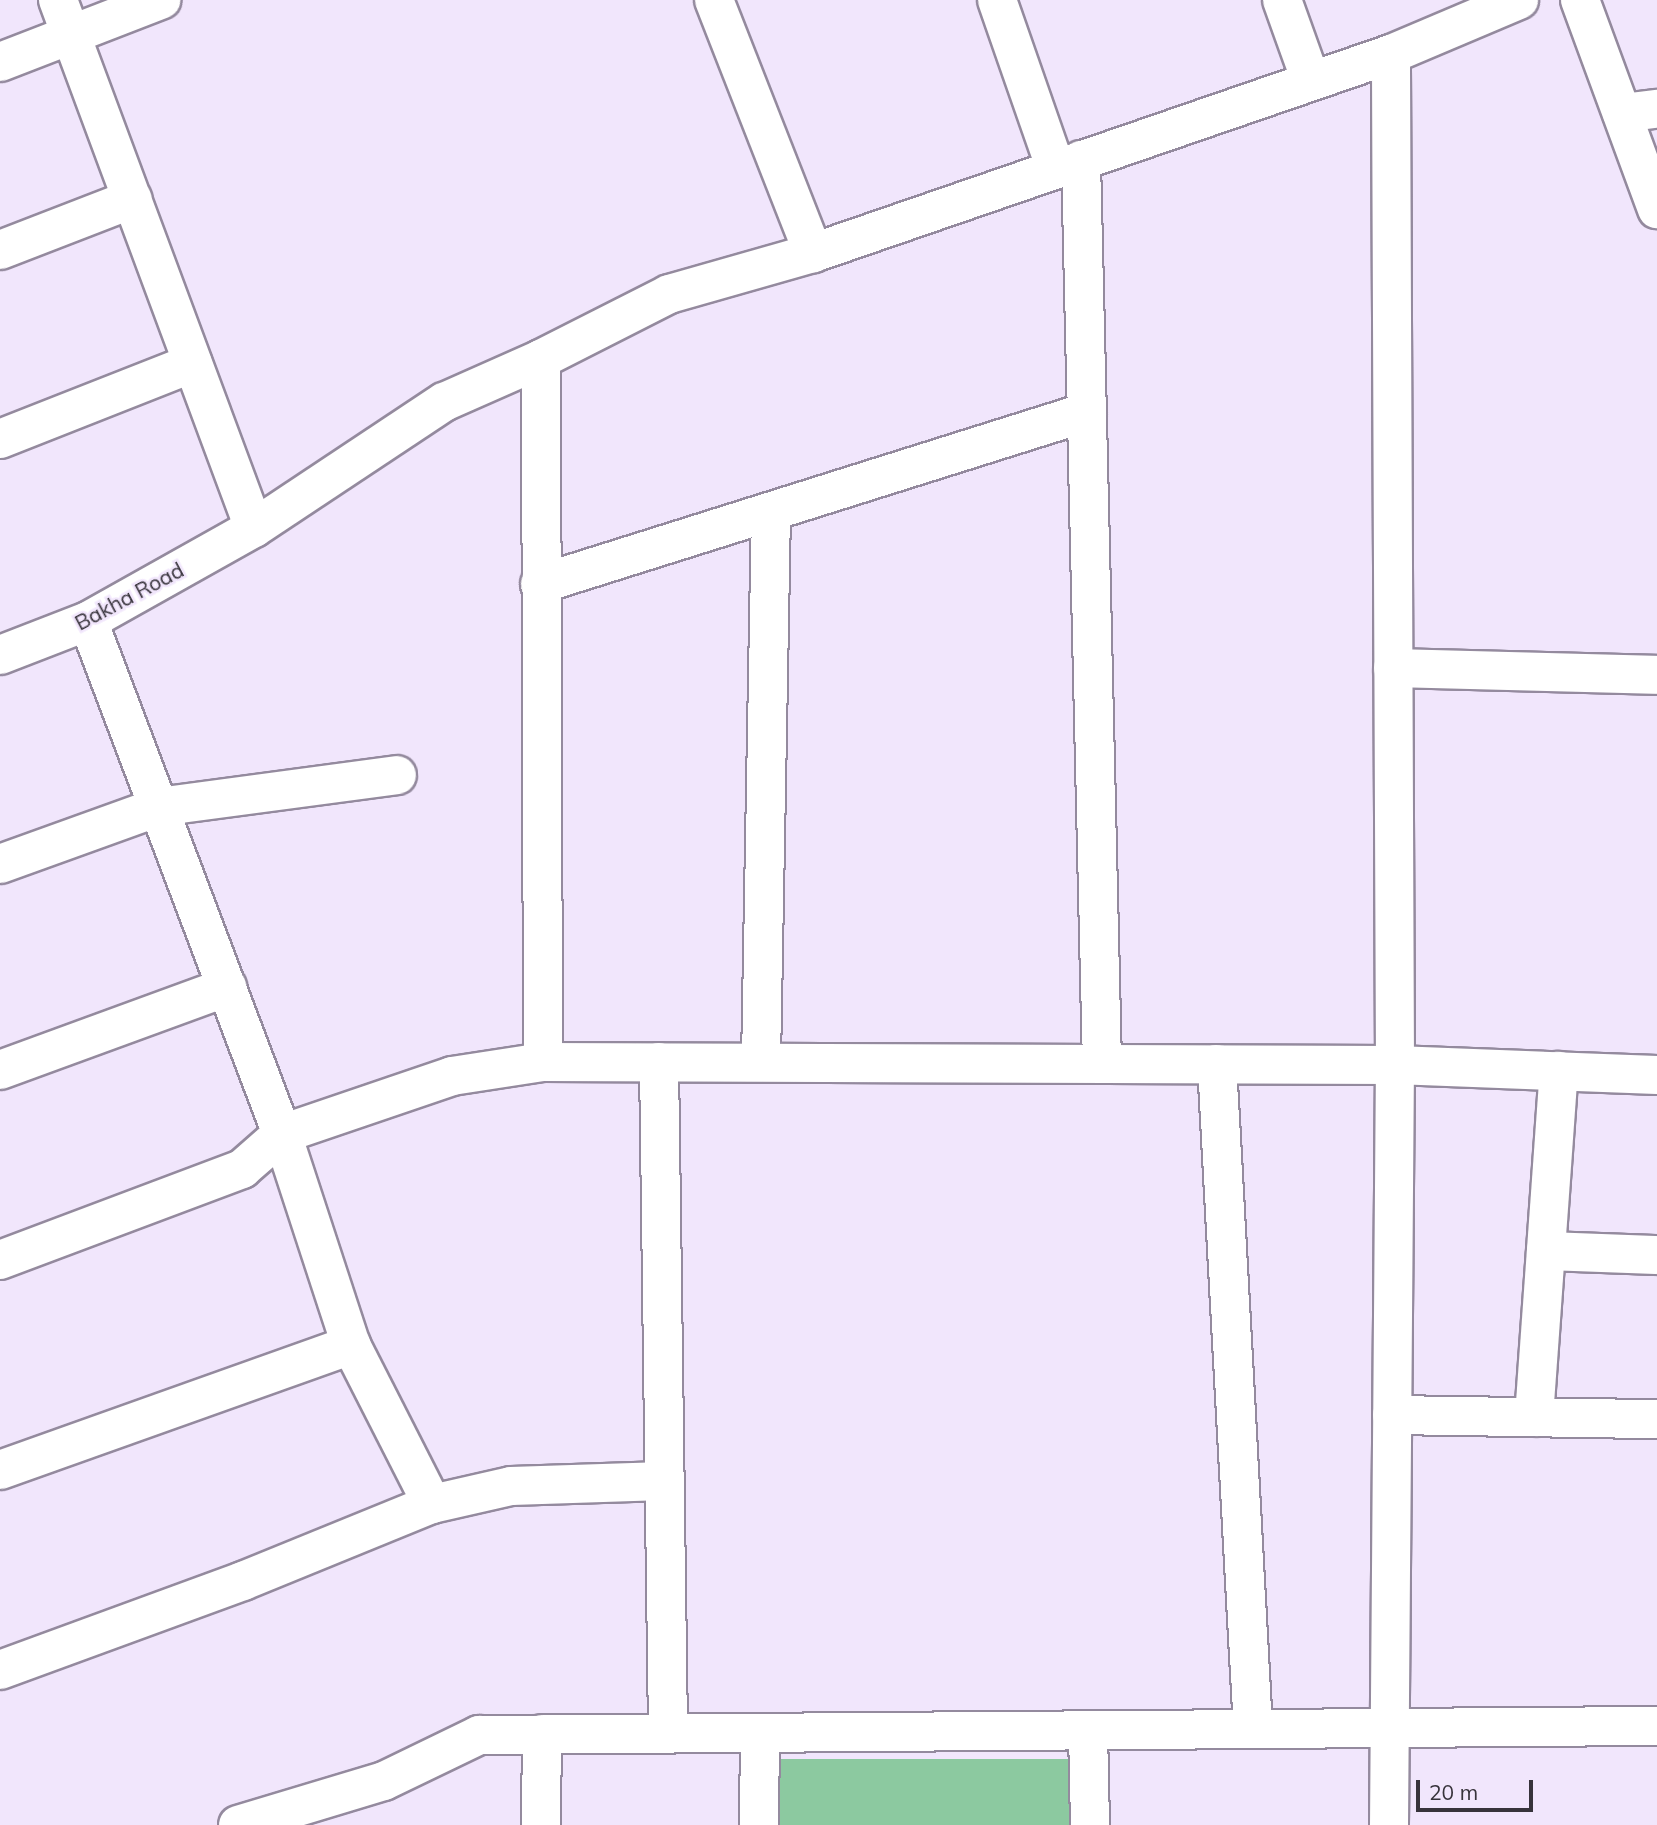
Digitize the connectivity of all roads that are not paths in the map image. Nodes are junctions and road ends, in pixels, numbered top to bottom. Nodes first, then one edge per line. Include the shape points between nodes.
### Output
1 (58, 0) edge
2 (162, 0) edge
3 (714, 0) edge
4 (997, 0) edge
5 (1282, 0) edge
6 (1519, 0) edge
7 (1580, 0) edge
8 (71, 35) junction
9 (1391, 54) junction
10 (0, 62) edge
11 (1311, 80) junction
12 (1639, 111) edge
13 (1068, 165) junction
14 (132, 200) junction
15 (1657, 209) edge
16 (0, 250) edge
17 (813, 253) junction
18 (541, 359) junction
19 (193, 363) junction
20 (1087, 412) junction
21 (0, 439) edge
22 (771, 512) junction
23 (254, 528) junction
24 (540, 584) junction
25 (88, 621) junction
26 (0, 655) edge
27 (1393, 668) junction
28 (1657, 675) edge
29 (397, 775) dead end
30 (158, 807) junction
31 (0, 864) edge
32 (227, 987) junction
33 (543, 1062) junction
34 (659, 1062) junction
35 (761, 1062) junction
36 (1101, 1063) junction
37 (1217, 1064) junction
38 (1395, 1065) junction
39 (0, 1070) edge
40 (1559, 1071) junction
41 (1657, 1075) edge
42 (282, 1134) junction
43 (1546, 1251) junction
44 (1657, 1255) edge
45 (0, 1260) edge
46 (351, 1345) junction
47 (1392, 1415) junction
48 (1534, 1417) junction
49 (1657, 1419) edge
50 (0, 1469) edge
51 (664, 1482) junction
52 (432, 1504) junction
53 (0, 1670) edge
54 (1657, 1726) edge
55 (1390, 1728) junction
56 (1253, 1729) junction
57 (1088, 1730) junction
58 (760, 1733) junction
59 (542, 1734) junction
60 (668, 1734) junction
61 (238, 1825) edge
62 (541, 1825) edge
63 (760, 1825) edge
64 (1090, 1825) edge
65 (1389, 1825) edge

1 - 8 street
2 - 8 street
3 - 17 street
4 - 13 street
5 - 11 street
6 - 9 street, Bakha Road
7 - 12 street
8 - 10 street
8 - 14 street
9 - 11 street, Bakha Road
9 - 27 street
11 - 13 street, Bakha Road
12 - 15 street
13 - 17 street, Bakha Road
13 - 20 street
14 - 16 street
14 - 19 street
17 - 18 street, Bakha Road via 669,294
18 - 23 street, Bakha Road via 444,402
18 - 24 street
19 - 21 street
19 - 23 street
20 - 22 street
20 - 36 street
22 - 24 street
22 - 35 street
23 - 25 street, Bakha Road
24 - 33 street
25 - 26 street, Bakha Road
25 - 30 street
27 - 28 street
27 - 38 street
29 - 30 street
30 - 31 street
30 - 32 street
32 - 39 street
32 - 42 street
33 - 34 street
33 - 42 street via 452,1076
34 - 35 street
34 - 51 street
35 - 36 street
36 - 37 street
37 - 38 street
37 - 56 street
38 - 40 street
38 - 47 street
40 - 41 street
40 - 43 street
42 - 45 street via 242,1169
42 - 46 street
43 - 44 street
43 - 48 street
46 - 50 street
46 - 52 street
47 - 48 street
47 - 55 street
48 - 49 street
51 - 52 street via 511,1486
51 - 60 street
52 - 53 street via 243,1581
54 - 55 street
55 - 56 street
55 - 65 street
56 - 57 street
57 - 58 street
57 - 64 street
58 - 60 street
58 - 63 street
59 - 60 street
59 - 61 street via 479,1735 384,1781
59 - 62 street

